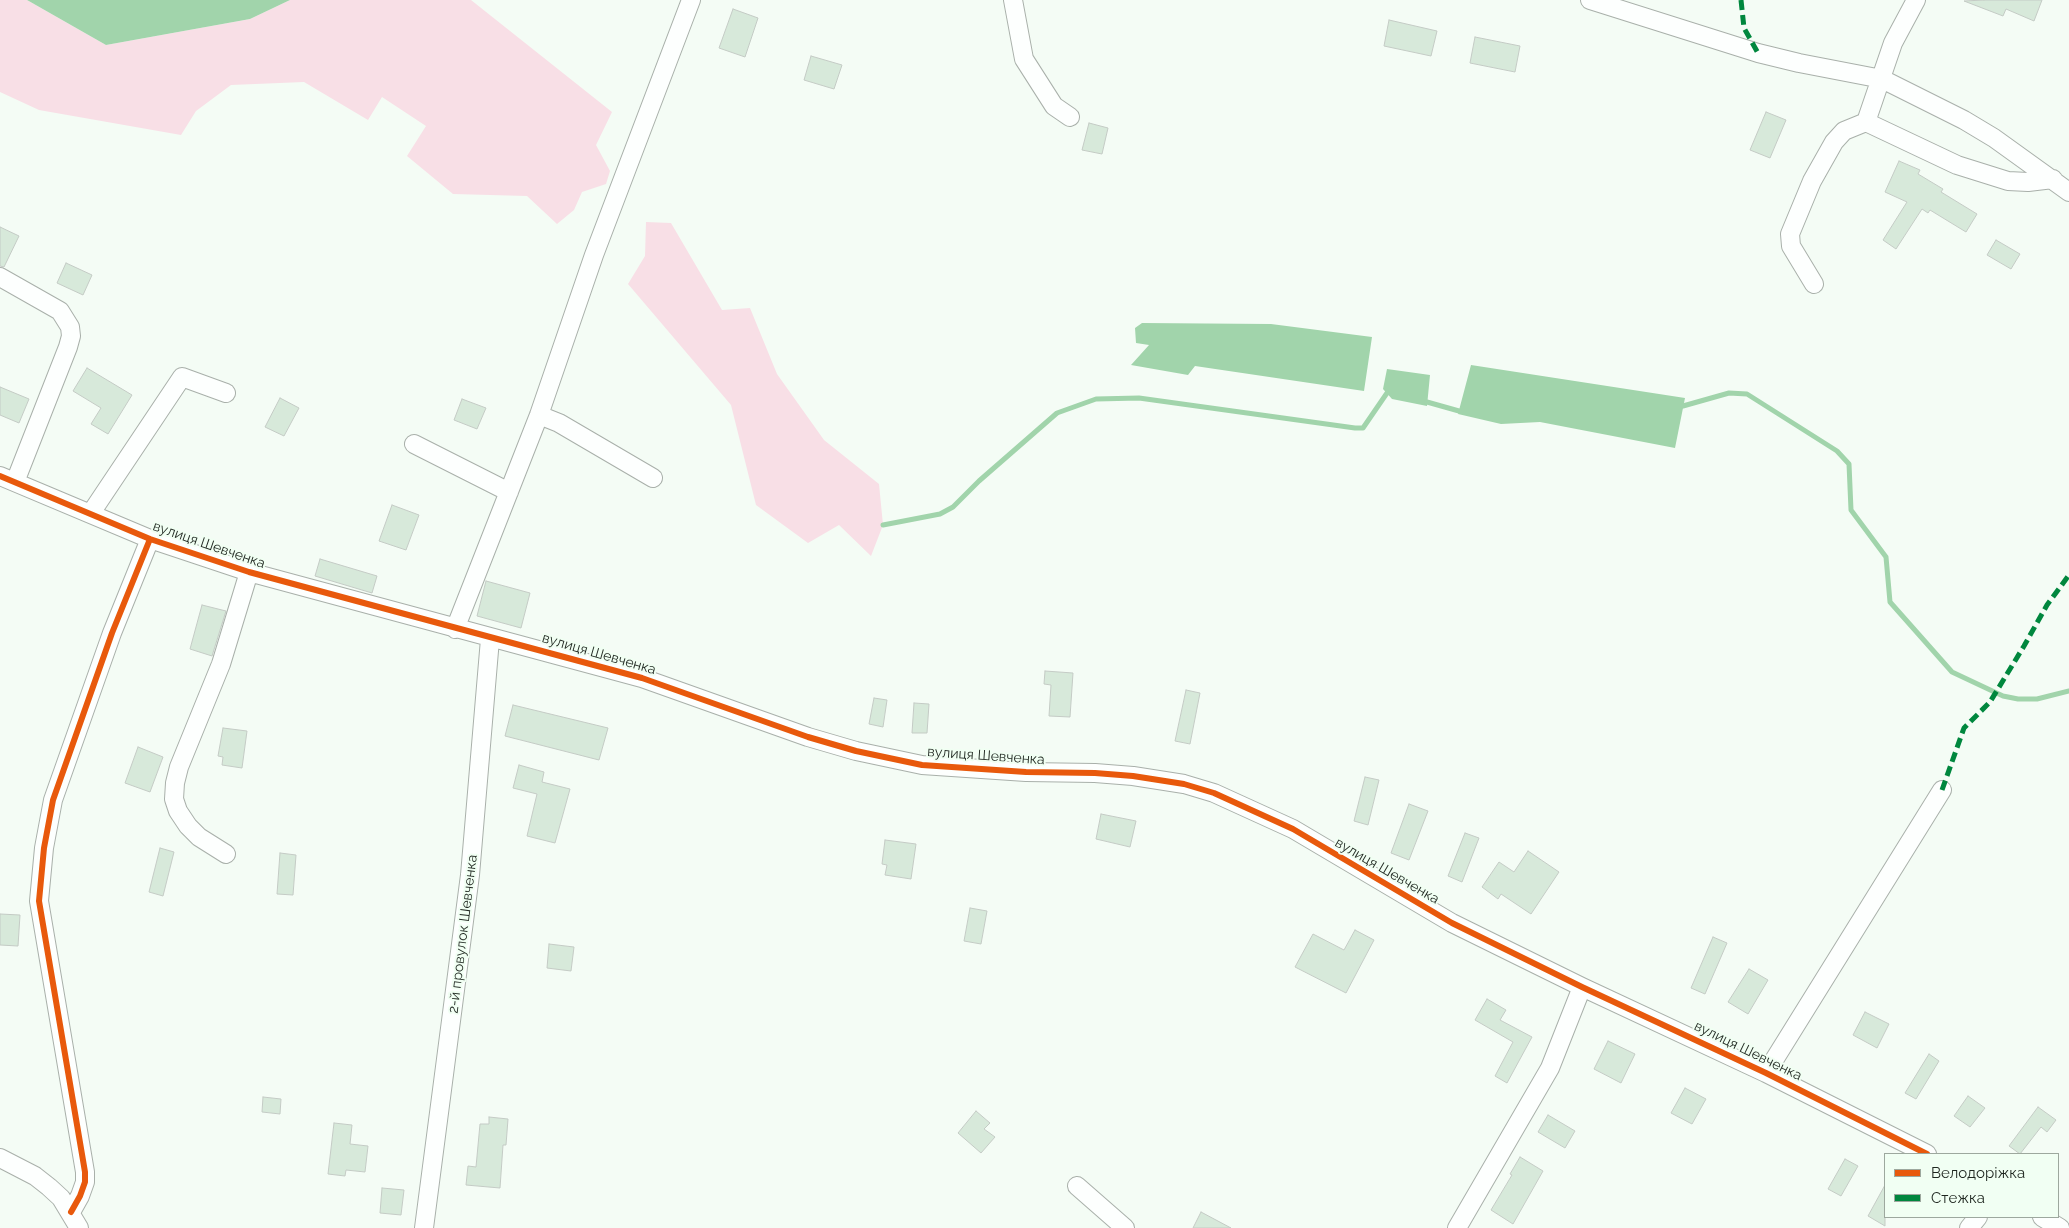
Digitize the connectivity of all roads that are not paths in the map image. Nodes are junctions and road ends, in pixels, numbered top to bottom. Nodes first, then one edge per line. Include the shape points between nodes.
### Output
1 (691, 0) edge
2 (1012, 0) edge
3 (1590, 0) edge
4 (1916, 0) edge
5 (1882, 79) junction
6 (1070, 117) dead end
7 (1866, 122) junction
8 (2053, 179) junction
9 (2069, 192) edge
10 (0, 277) edge
11 (1814, 284) dead end
12 (226, 393) dead end
13 (539, 415) junction
14 (414, 444) dead end
15 (653, 478) dead end
16 (8, 479) edge
17 (509, 492) junction
18 (91, 514) junction
19 (150, 539) junction
20 (249, 572) junction
21 (455, 629) junction
22 (490, 639) junction
23 (1942, 790) dead end
24 (226, 854) dead end
25 (1582, 987) junction
26 (1766, 1073) junction
27 (1925, 1153) edge
28 (0, 1158) edge
29 (1077, 1186) dead end
30 (71, 1212) junction
31 (2044, 1218) edge
32 (79, 1228) edge
33 (424, 1228) edge
34 (1125, 1228) edge
35 (1457, 1228) edge
36 (2060, 1228) edge

1 - 13 street via 594,255
2 - 6 street via 1024,59 1054,106
3 - 5 street via 1758,53
4 - 5 street via 1893,43
5 - 7 street
5 - 8 street via 1964,120
7 - 8 street via 1956,165 2008,181
7 - 11 street via 1844,131 1834,142 1812,181 1790,234 1791,246
8 - 9 street
10 - 16 street, вулиця Шевченка via 60,311 70,327 68,347
12 - 18 street via 182,377
13 - 15 street via 559,423
13 - 17 street
14 - 17 street
16 - 18 street, вулиця Шевченка
17 - 21 street
18 - 19 street, вулиця Шевченка
19 - 20 street, вулиця Шевченка
19 - 30 street via 112,633 53,800 44,848 39,901 85,1172 85,1182
20 - 21 street, вулиця Шевченка
20 - 24 street via 220,664 175,783 176,805 188,826
21 - 22 street, вулиця Шевченка
22 - 25 street, вулиця Шевченка via 642,678 808,737 891,759 922,765 1133,776 1184,784 1214,793 1292,829 1452,923
22 - 33 street, 2-й провулок Шевченка via 470,875
23 - 26 street
25 - 26 street, вулиця Шевченка
25 - 35 street via 1550,1068
26 - 27 street, вулиця Шевченка
28 - 30 street via 49,1187
29 - 34 street
30 - 32 street
31 - 36 street

